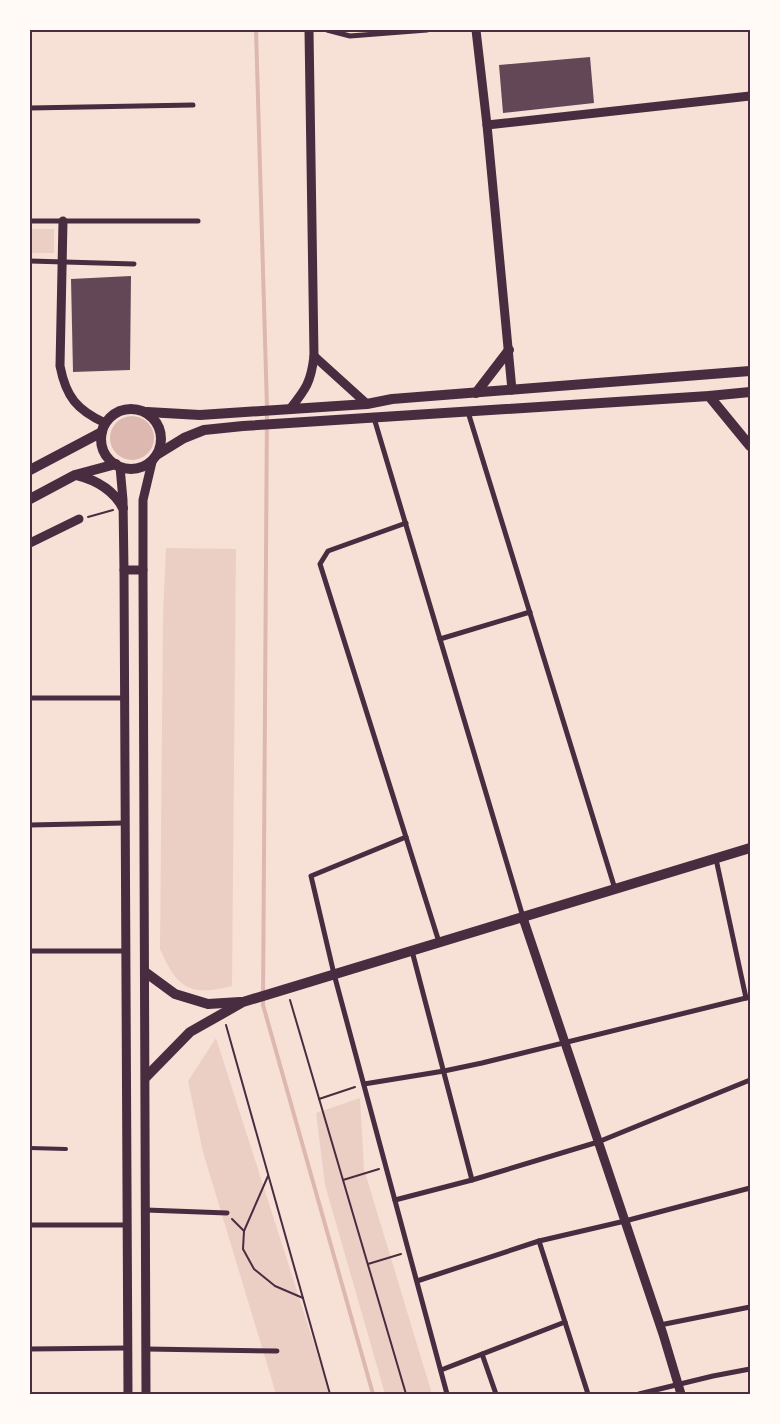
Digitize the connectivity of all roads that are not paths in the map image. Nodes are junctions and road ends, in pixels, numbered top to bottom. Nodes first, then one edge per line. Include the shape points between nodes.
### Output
1 (309, 30) edge
2 (327, 30) edge
3 (427, 30) edge
4 (476, 30) edge
5 (750, 96) edge
6 (193, 105) dead end
7 (30, 108) edge
8 (487, 125) junction
9 (63, 221) junction
10 (198, 221) dead end
11 (30, 222) edge
12 (62, 261) junction
13 (30, 262) edge
14 (134, 264) dead end
15 (509, 350) junction
16 (314, 356) junction
17 (750, 371) edge
18 (512, 390) junction
19 (750, 392) edge
20 (476, 393) junction
21 (709, 396) junction
22 (367, 404) junction
23 (289, 410) junction
24 (468, 411) junction
25 (147, 412) junction
26 (374, 418) junction
27 (103, 427) junction
28 (750, 446) edge
29 (155, 458) junction
30 (118, 466) junction
31 (30, 470) edge
32 (75, 475) junction
33 (30, 499) edge
34 (123, 508) junction
35 (79, 519) road end
36 (406, 523) junction
37 (30, 543) edge
38 (124, 570) junction
39 (143, 570) junction
40 (530, 612) junction
41 (440, 639) junction
42 (30, 698) edge
43 (124, 698) junction
44 (125, 824) junction
45 (30, 825) edge
46 (406, 837) junction
47 (750, 848) edge
48 (716, 859) junction
49 (616, 890) junction
50 (523, 918) junction
51 (439, 943) junction
52 (30, 951) edge
53 (126, 951) junction
54 (412, 951) junction
55 (145, 972) junction
56 (334, 974) junction
57 (748, 998) edge
58 (243, 1002) junction
59 (565, 1044) junction
60 (444, 1071) junction
61 (146, 1077) junction
62 (750, 1080) edge
63 (364, 1084) junction
64 (598, 1142) junction
65 (30, 1148) edge
66 (66, 1149) dead end
67 (472, 1180) junction
68 (750, 1188) edge
69 (395, 1200) junction
70 (146, 1210) junction
71 (226, 1213) road end
72 (625, 1221) junction
73 (30, 1225) edge
74 (127, 1225) junction
75 (539, 1241) junction
76 (417, 1281) junction
77 (750, 1307) edge
78 (565, 1322) junction
79 (660, 1326) junction
80 (128, 1348) junction
81 (30, 1349) edge
82 (146, 1349) junction
83 (276, 1351) dead end
84 (482, 1354) junction
85 (750, 1369) edge
86 (441, 1370) junction
87 (678, 1384) junction
88 (128, 1394) edge
89 (146, 1394) edge
90 (447, 1394) edge
91 (496, 1394) edge
92 (588, 1394) edge
93 (639, 1394) edge
94 (681, 1394) edge

1 - 16 street
2 - 3 street via 350,36
4 - 8 street
5 - 8 street
6 - 7 street
8 - 15 street
9 - 10 street
9 - 11 street
9 - 12 street
12 - 13 street
12 - 14 street
12 - 27 street via 60,366 64,384 73,402
15 - 18 street
15 - 20 main road
16 - 22 street
16 - 23 street via 307,387
17 - 18 main road
18 - 20 main road
19 - 21 main road
20 - 22 main road
21 - 24 main road
21 - 28 main road
22 - 23 main road
23 - 25 main road via 200,415
24 - 26 main road
24 - 40 street
25 - 27 main road via 129,408 119,410
25 - 29 main road via 160,426 162,436
26 - 29 main road via 204,430 184,438
26 - 36 street
27 - 30 main road via 101,441 104,450
27 - 31 main road
29 - 30 main road via 134,469
29 - 39 street via 144,500
30 - 32 main road
30 - 34 street
32 - 33 main road
32 - 34 main road via 92,479 106,488 118,498
34 - 38 street
35 - 37 street
36 - 41 street
36 - 46 street via 328,551 320,564
38 - 39 street
38 - 43 street
39 - 55 street
40 - 41 street
40 - 49 street
41 - 50 street
42 - 43 street
43 - 44 street
44 - 45 street
44 - 53 street
46 - 51 street
46 - 56 street via 311,876
47 - 48 main road
48 - 49 main road
48 - 57 street
49 - 50 main road
50 - 51 main road
50 - 59 street
51 - 54 main road
52 - 53 street
53 - 74 street
54 - 56 main road
54 - 60 street
55 - 58 main road via 175,994 208,1004
55 - 61 street
56 - 58 main road
56 - 63 street
57 - 59 street
58 - 61 main road via 190,1032
59 - 60 street
59 - 64 street
60 - 63 street
60 - 67 street
61 - 70 street
62 - 64 street
63 - 69 street
64 - 67 street
64 - 72 street
65 - 66 lane
67 - 69 street
68 - 72 street
69 - 76 street
70 - 71 street
70 - 82 street
72 - 75 street
72 - 79 street
73 - 74 street
74 - 80 street
75 - 76 street
75 - 78 street
76 - 86 street
77 - 79 street
78 - 84 street
78 - 92 street
79 - 87 street
80 - 81 street
80 - 88 street
82 - 83 street
82 - 89 street
84 - 86 street
84 - 91 street
85 - 87 street
86 - 90 street
87 - 93 street
87 - 94 street

